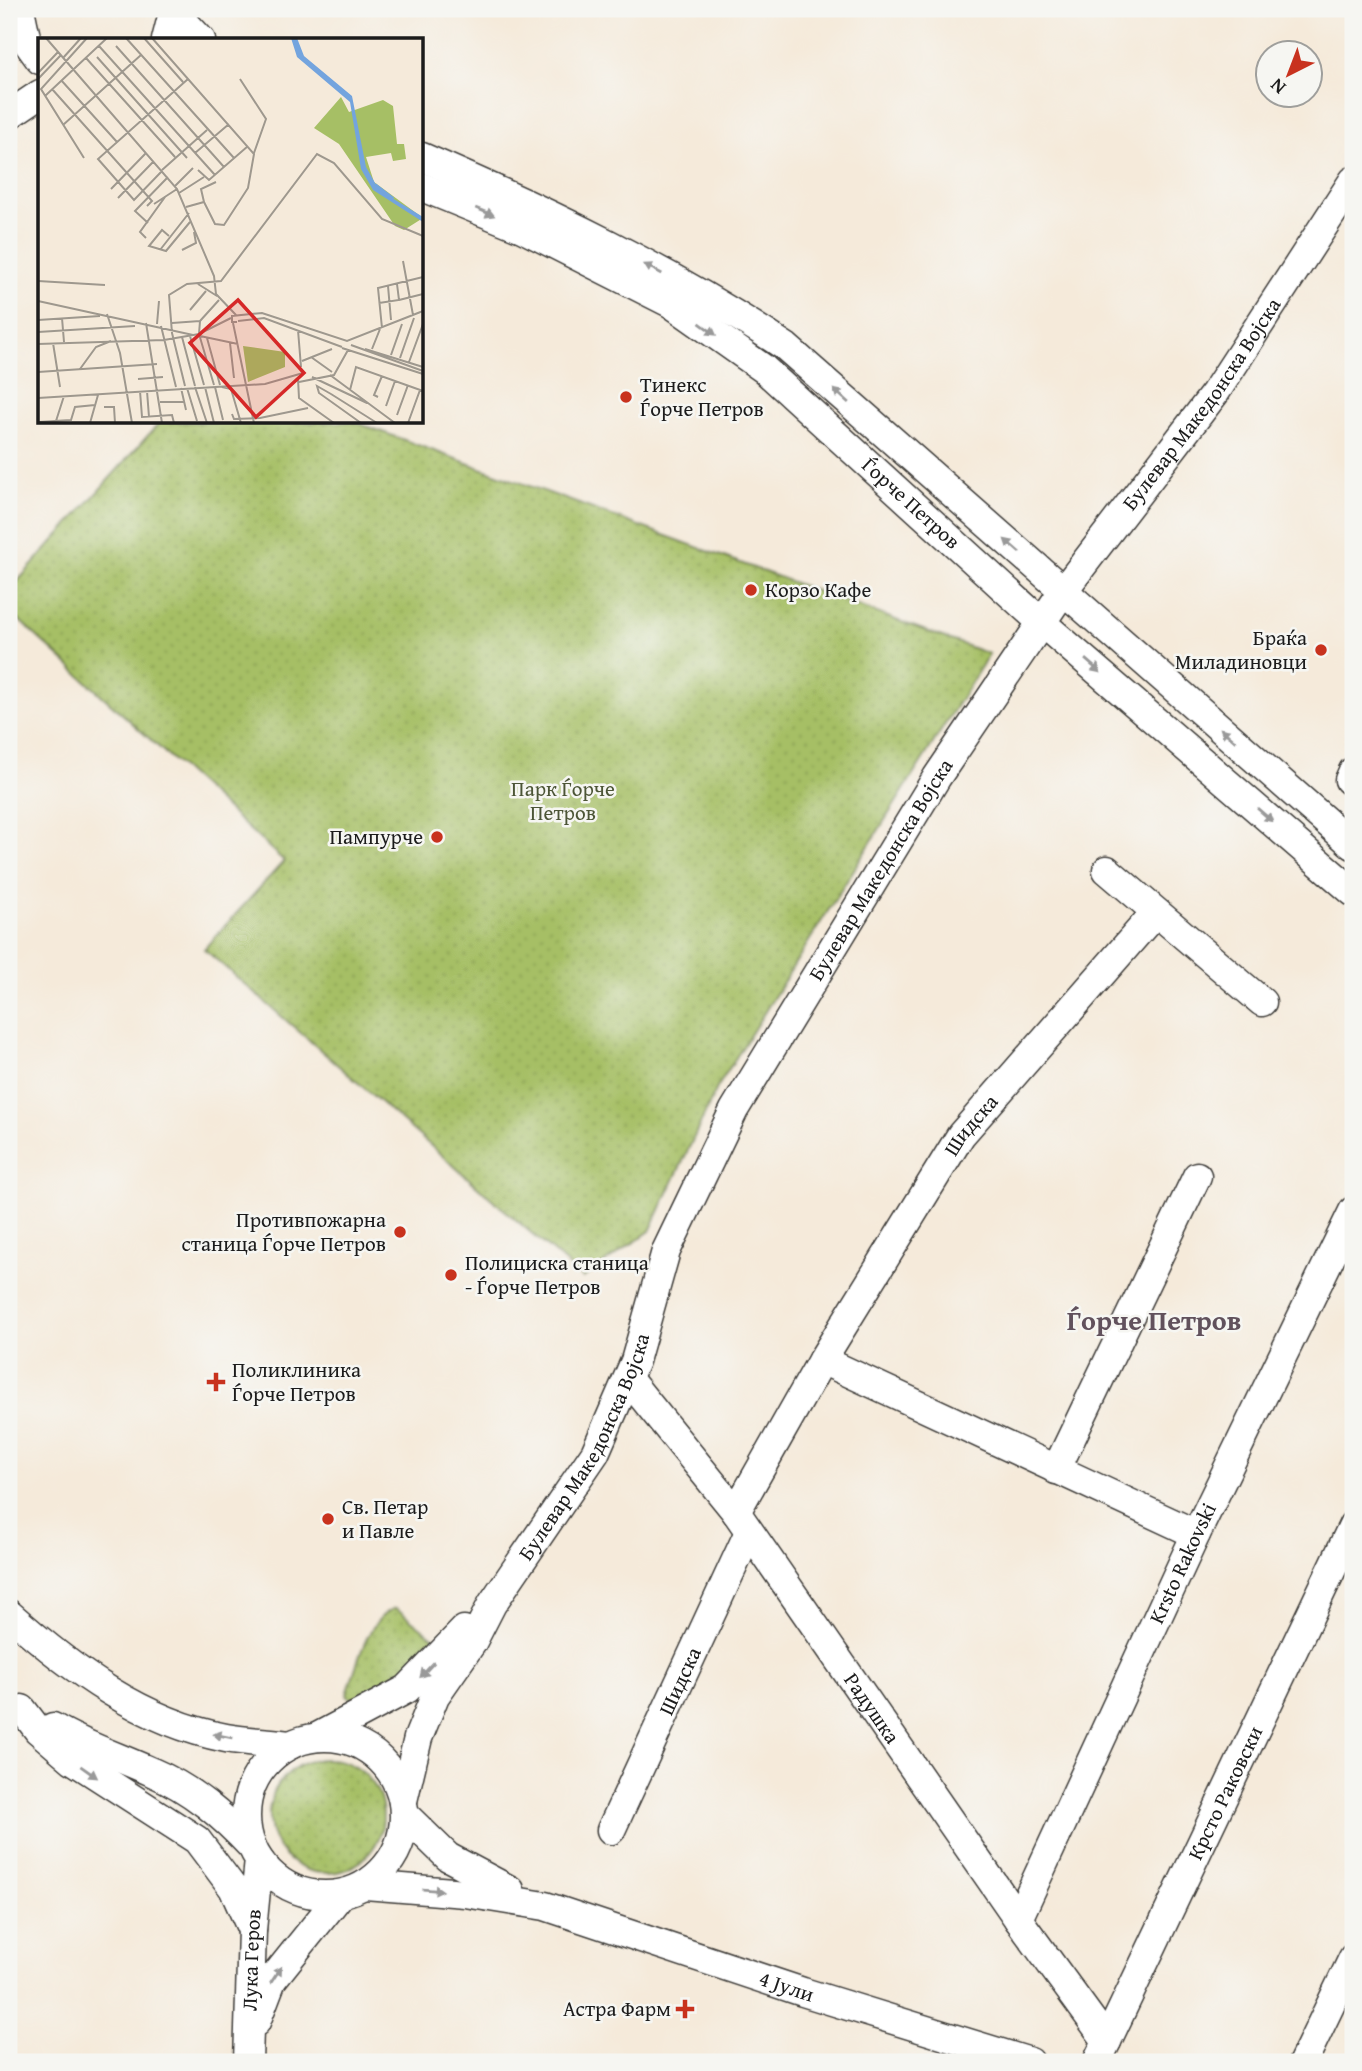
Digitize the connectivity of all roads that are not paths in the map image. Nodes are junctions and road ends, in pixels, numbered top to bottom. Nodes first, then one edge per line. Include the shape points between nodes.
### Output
1 (174, 10) edge
2 (16, 22) edge
3 (167, 38) edge
4 (199, 38) edge
5 (38, 57) edge
6 (38, 95) edge
7 (9, 115) edge
8 (424, 158) edge
9 (1353, 181) edge
10 (424, 188) edge
11 (1063, 591) junction
12 (1041, 622) junction
13 (1353, 771) edge
14 (1353, 783) edge
15 (1353, 845) edge
16 (1107, 870) dead end
17 (1353, 892) edge
18 (1155, 913) junction
19 (1262, 1002) dead end
20 (1197, 1177) dead end
21 (1353, 1211) edge
22 (822, 1360) junction
23 (628, 1379) junction
24 (1056, 1470) junction
25 (742, 1522) junction
26 (1353, 1525) edge
27 (1196, 1534) junction
28 (492, 1604) junction
29 (9, 1614) edge
30 (15, 1704) edge
31 (317, 1737) junction
32 (290, 1745) junction
33 (404, 1808) junction
34 (611, 1830) dead end
35 (256, 1854) junction
36 (353, 1890) junction
37 (545, 1906) junction
38 (1018, 1919) junction
39 (252, 1930) junction
40 (1353, 1958) edge
41 (1102, 2052) edge
42 (249, 2062) edge
43 (1030, 2062) edge
44 (1303, 2062) edge

1 - 3 street
1 - 4 street
2 - 5 street
6 - 7 street
11 -> 8 street, Ѓорче Петров via 786,347 729,309 532,205
9 - 11 street, Булевар Македонска Војска via 1215,393
10 -> 12 street, Ѓорче Петров via 522,228 672,304 764,369
11 - 12 street, Булевар Македонска Војска
15 -> 11 street, Ѓорче Петров
12 -> 17 street, Ѓорче Петров
12 - 23 street, Булевар Македонска Војска via 937,777 734,1110 666,1251
13 - 14 street via 1349,780
16 - 18 street
18 - 19 street
18 - 22 street, Шидска via 961,1135
20 - 24 street
21 - 27 street, Krsto Rakovski
22 - 24 street
22 - 25 street, Шидска
23 - 25 street, Радушка
23 - 28 street, Булевар Македонска Војска via 595,1453
24 - 27 street
25 - 34 street, Шидска
25 - 38 street, Радушка
26 - 41 street, Крсто Раковски
27 - 38 street, Krsto Rakovski
28 -> 31 street, Булевар Македонска Војска via 407,1689
28 - 33 street, Булевар Македонска Војска via 421,1727
32 -> 29 street via 215,1735 136,1707
30 - 35 street via 88,1746 184,1789 215,1810
30 -> 39 street via 73,1760 197,1840 233,1888
31 - 32 street
31 - 33 street via 356,1742 378,1756 394,1777
32 - 35 street via 267,1762 251,1788 246,1817
33 - 36 street via 404,1829 395,1856 387,1867
33 - 37 street, 4 Јули via 432,1844 459,1865
35 - 36 street via 281,1882 295,1889 326,1896
35 - 39 street, Лука Геров
36 -> 37 street, 4 Јули via 484,1895
42 -> 36 street, Лука Геров via 269,1986 284,1962
37 - 43 street, 4 Јули
38 - 41 street, Радушка
39 - 42 street, Лука Геров
40 - 44 street

